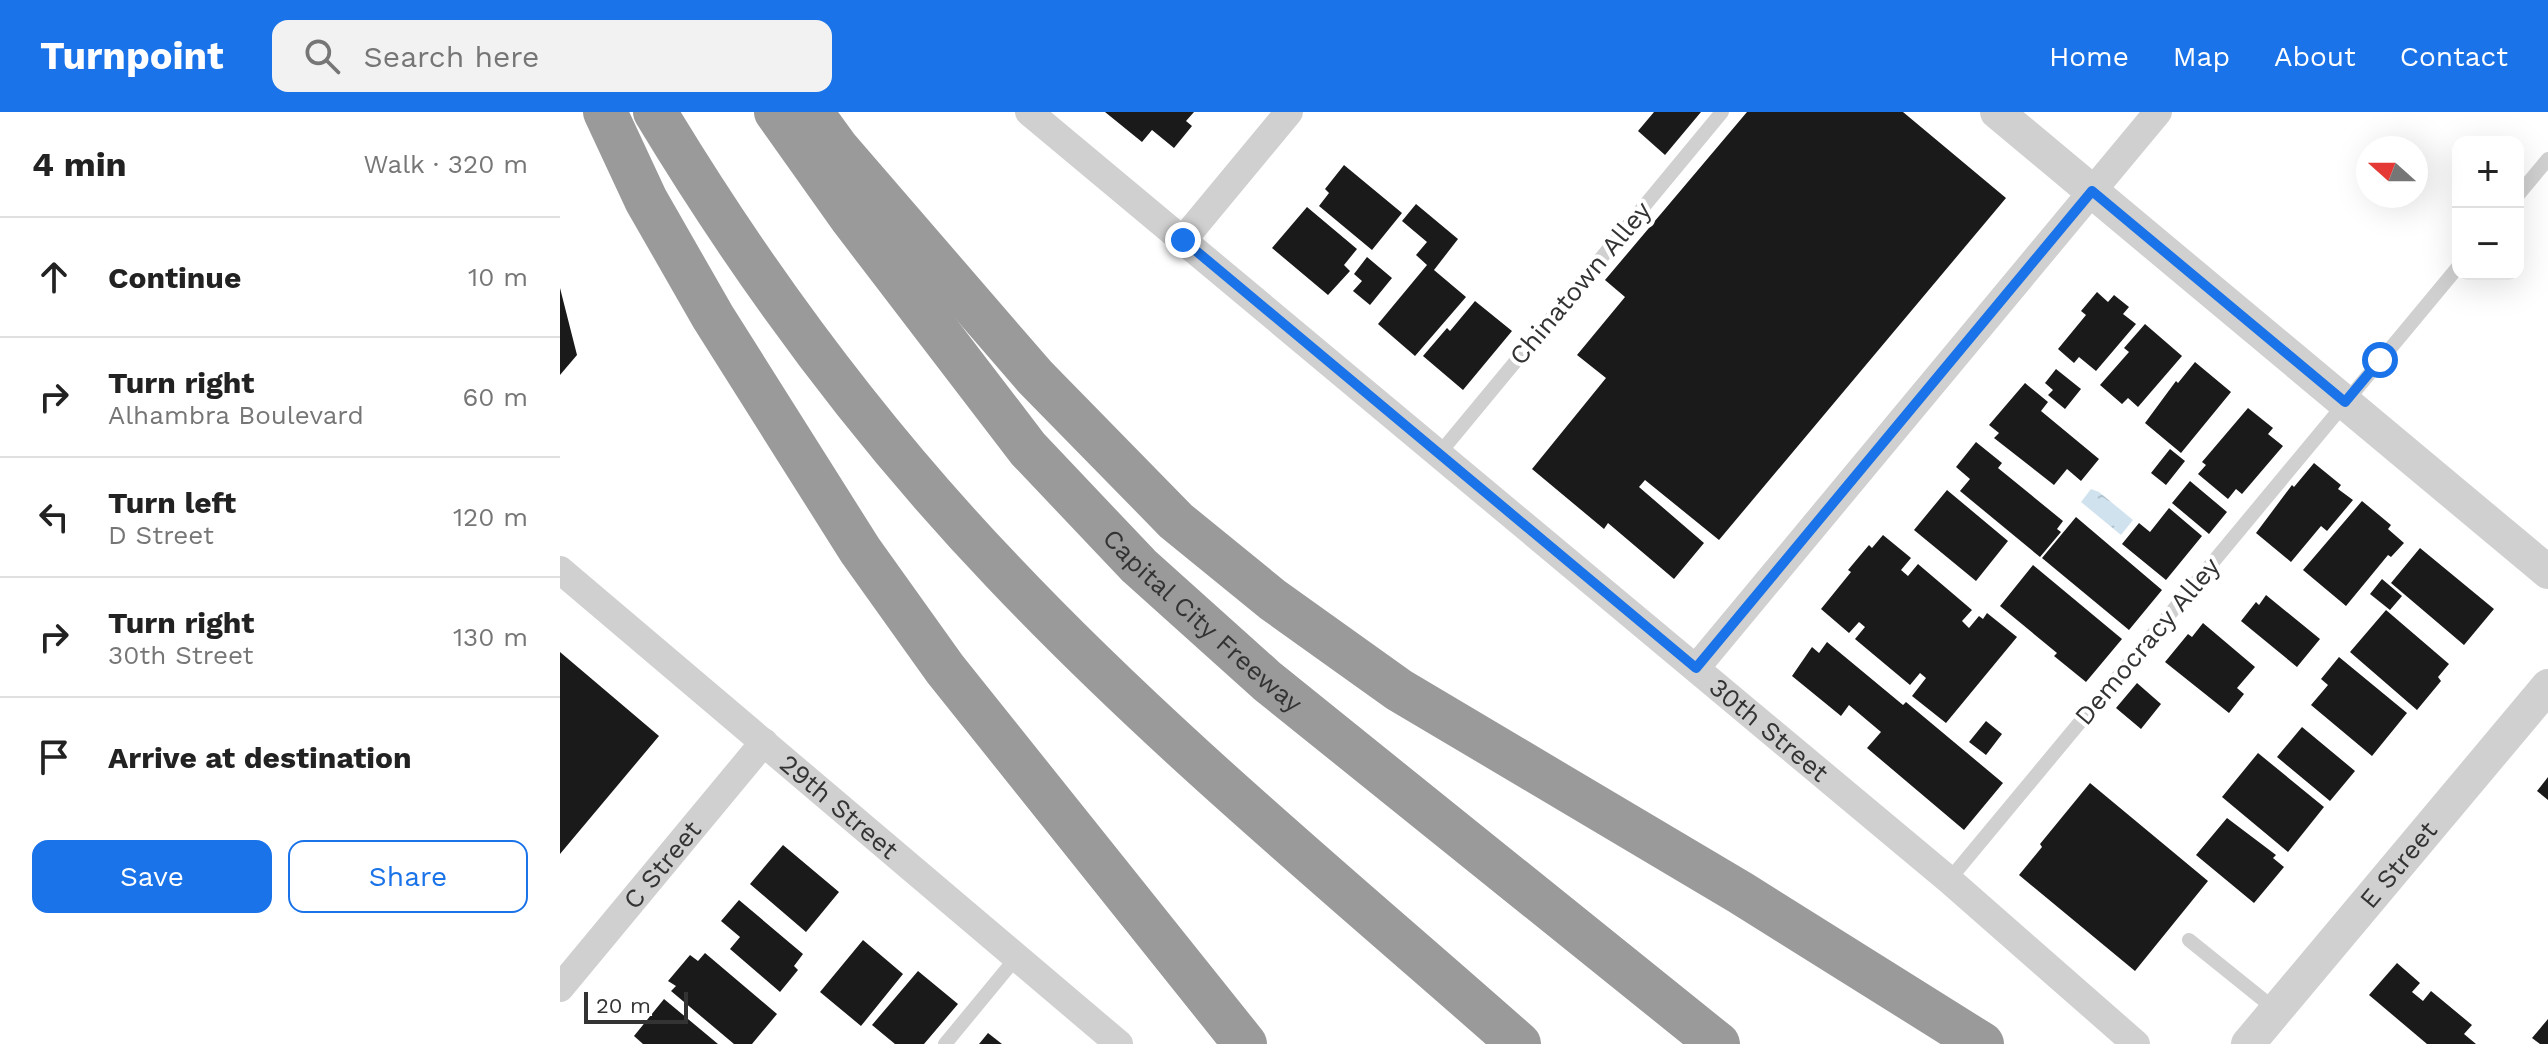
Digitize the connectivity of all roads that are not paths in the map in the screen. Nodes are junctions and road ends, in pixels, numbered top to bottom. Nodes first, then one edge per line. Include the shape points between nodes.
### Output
1 (605, 112) edge
2 (655, 112) edge
3 (776, 112) edge
4 (811, 112) edge
5 (1029, 112) edge
6 (1289, 112) edge
7 (1722, 112) edge
8 (1997, 112) edge
9 (2158, 112) edge
10 (2548, 159) edge
11 (2524, 188) edge
12 (2092, 191) junction
13 (1183, 240) junction
14 (2452, 274) edge
15 (2345, 402) junction
16 (1439, 454) junction
17 (560, 570) edge
18 (2548, 572) edge
19 (1696, 668) junction
20 (2548, 686) edge
21 (764, 742) junction
22 (1949, 880) junction
23 (2189, 940) dead end
24 (1016, 958) junction
25 (560, 988) edge
26 (2277, 1011) junction
27 (945, 1044) edge
28 (1119, 1044) edge
29 (1245, 1044) edge
30 (1519, 1044) edge
31 (1718, 1044) edge
32 (1982, 1044) edge
33 (2136, 1044) edge
34 (2248, 1044) edge

1 - 29 highway via 646,200 713,317 860,550 945,669
2 - 30 highway via 803,337 1001,571 1169,737
3 - 31 highway, Capital City Freeway via 1028,449 1139,566 1267,681
4 - 32 highway via 1035,377 1176,521 1273,600 1399,690
5 - 13 street, 30th Street
6 - 13 street
7 - 16 lane, Chinatown Alley
8 - 12 street
9 - 12 street
10 - 11 lane
12 - 15 street
12 - 19 street
13 - 16 street, 30th Street
14 - 15 lane, Democracy Alley
15 - 18 street
15 - 22 lane, Democracy Alley
16 - 19 street, 30th Street
17 - 21 street, 29th Street
19 - 22 street, 30th Street
20 - 26 street, E Street
21 - 24 street, 29th Street
21 - 25 street, C Street
22 - 33 street, 30th Street
23 - 26 lane
24 - 27 lane
24 - 28 street, 29th Street
26 - 34 street, E Street

